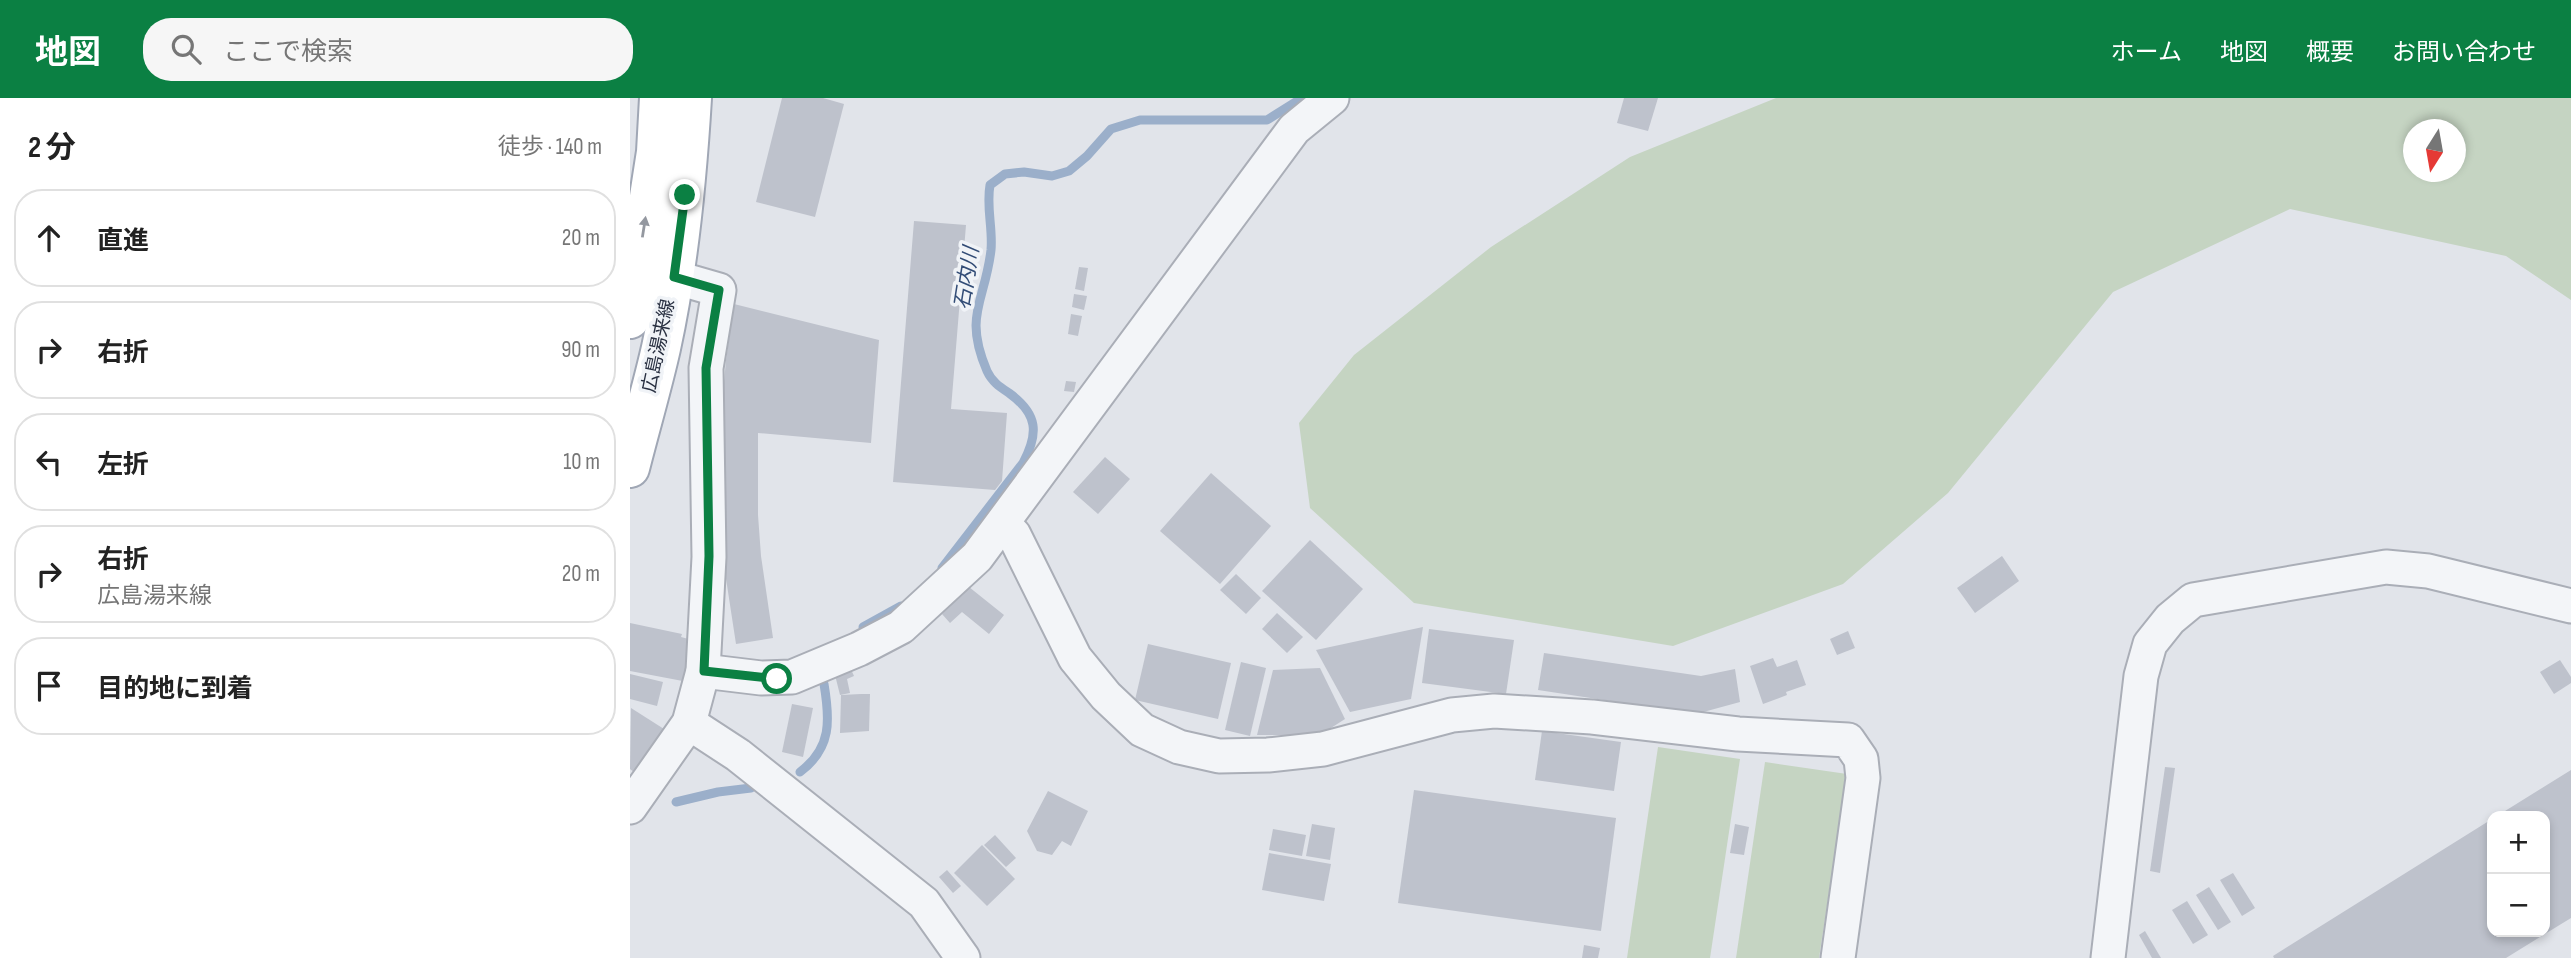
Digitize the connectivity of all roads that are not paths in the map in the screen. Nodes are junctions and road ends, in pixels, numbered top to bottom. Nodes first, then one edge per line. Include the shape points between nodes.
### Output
1 (659, 98) edge
2 (692, 98) edge
3 (1332, 98) edge
4 (674, 277) junction
5 (630, 319) edge
6 (630, 468) edge
7 (1003, 523) junction
8 (2571, 606) edge
9 (704, 671) junction
10 (689, 723) junction
11 (630, 807) edge
12 (963, 958) edge
13 (1838, 958) edge
14 (2108, 958) edge

5 -> 1 main road, 広島湯来線 via 656,152
2 - 4 main road, 広島湯来線
3 - 7 street via 1294,129
4 - 6 main road, 広島湯来線
4 - 9 street via 719,290 706,368 709,556
7 - 9 street via 977,557 901,627 859,649 792,677
7 - 13 street via 1014,535 1075,658 1142,730 1179,747 1219,756 1323,749 1452,715 1494,710 1849,740 1861,759 1863,778
8 - 14 street via 2427,571 2386,567 2193,600 2150,644 2141,676
9 - 10 street
10 - 11 street
10 - 12 street via 738,755 924,903

